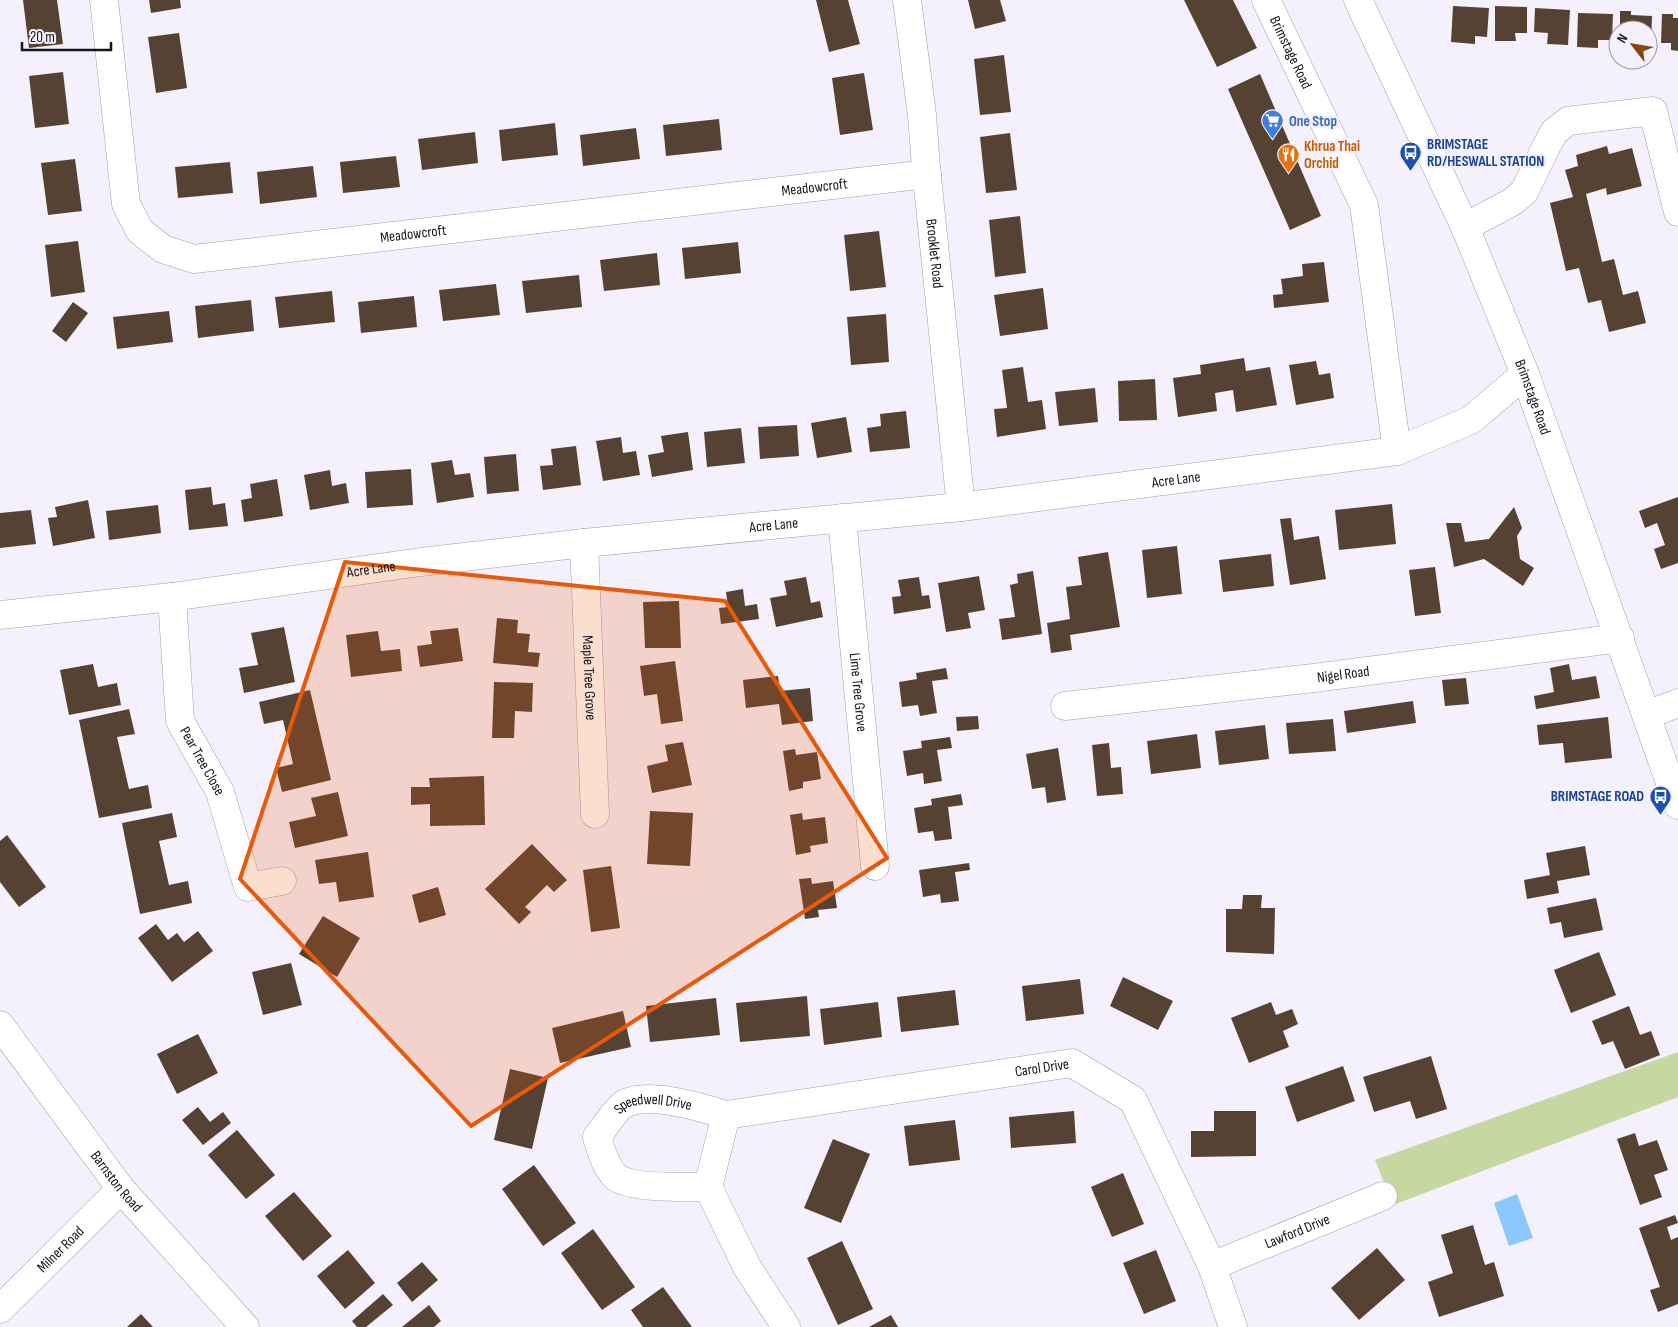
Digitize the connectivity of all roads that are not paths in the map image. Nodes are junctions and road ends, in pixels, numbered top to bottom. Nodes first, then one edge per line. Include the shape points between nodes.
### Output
1 (104, 0) edge
2 (907, 0) edge
3 (1266, 0) edge
4 (1362, 1) edge
5 (927, 174) junction
6 (1678, 212) edge
7 (1465, 227) junction
8 (1525, 374) junction
9 (1397, 451) junction
10 (961, 507) junction
11 (842, 518) junction
12 (584, 543) junction
13 (172, 597) junction
14 (0, 615) edge
15 (1620, 638) junction
16 (1678, 703) edge
17 (1065, 706) dead end
18 (1647, 715) junction
19 (1678, 804) edge
20 (595, 814) dead end
21 (875, 866) dead end
22 (282, 881) dead end
23 (0, 1025) edge
24 (726, 1115) junction
25 (708, 1187) junction
26 (121, 1188) junction
27 (1383, 1196) dead end
28 (1212, 1266) junction
29 (0, 1309) edge
30 (245, 1327) edge
31 (786, 1327) edge
32 (1234, 1327) edge

1 - 5 street, Meadowcroft via 126,204 140,230 163,249 194,259
2 - 5 street, Brooklet Road
3 - 9 street, Brimstage Road via 1364,205
4 - 7 street, Brimstage Road
5 - 10 street, Brooklet Road
6 - 7 street via 1653,111 1568,121 1554,132 1524,192
7 - 8 street, Brimstage Road
8 - 9 street, Acre Lane via 1471,420
8 - 15 street, Brimstage Road
9 - 10 street, Acre Lane
10 - 11 street, Acre Lane
11 - 12 street, Acre Lane
11 - 21 street, Lime Tree Grove
12 - 13 street, Acre Lane
12 - 20 street, Maple Tree Grove
13 - 14 street, Acre Lane
13 - 22 street, Pear Tree Close via 180,721 220,792 248,887
15 - 17 street, Nigel Road via 1324,677
15 - 18 street, Brimstage Road
16 - 18 street
18 - 19 street, Brimstage Road
23 - 26 street, Barnston Road
24 - 25 street
24 - 25 street, Speedwell Drive via 647,1098 622,1104 597,1137 602,1156 615,1177 636,1185
24 - 28 street, Carol Drive via 1072,1063 1133,1100
25 - 31 street via 747,1267
26 - 29 street, Milner Road
26 - 30 street, Barnston Road
27 - 28 street, Lawford Drive
28 - 32 street, Carol Drive

